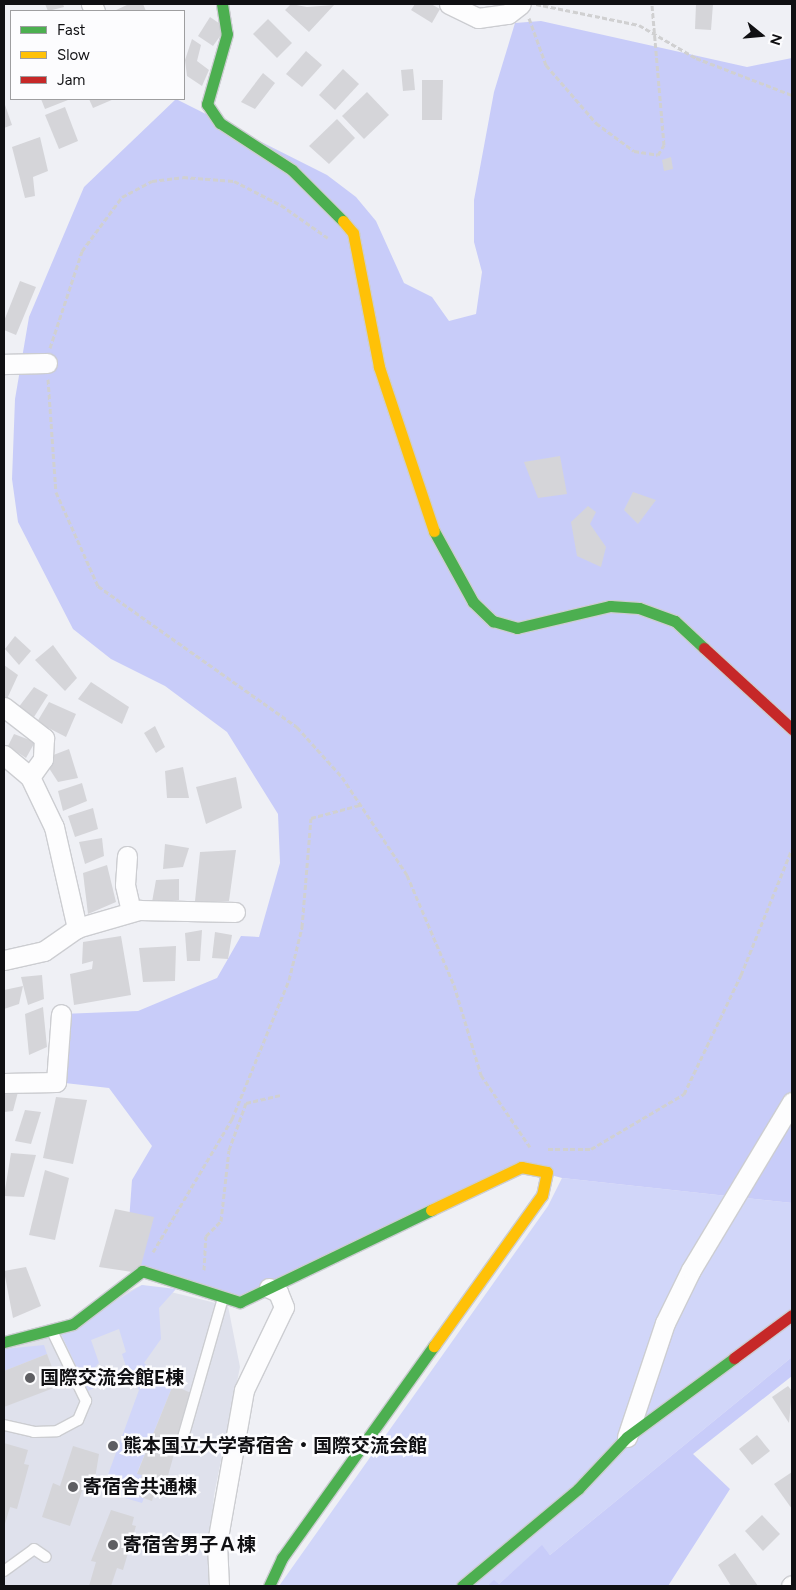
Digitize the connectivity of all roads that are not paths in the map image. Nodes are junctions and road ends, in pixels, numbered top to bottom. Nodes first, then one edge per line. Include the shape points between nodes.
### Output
1 (222, 4) edge
2 (449, 4) edge
3 (524, 8) edge
4 (47, 363) road end
5 (4, 364) edge
6 (4, 706) edge
7 (792, 729) edge
8 (4, 755) edge
9 (30, 777) junction
10 (127, 856) dead end
11 (131, 911) junction
12 (235, 912) dead end
13 (77, 928) junction
14 (4, 960) edge
15 (61, 1014) dead end
16 (4, 1083) edge
17 (792, 1102) edge
18 (269, 1288) junction
19 (223, 1297) junction
20 (792, 1315) edge
21 (52, 1330) junction
22 (4, 1342) edge
23 (4, 1425) edge
24 (627, 1437) junction
25 (182, 1441) dead end
26 (46, 1557) dead end
27 (4, 1571) edge
28 (219, 1586) edge
29 (269, 1586) edge
30 (462, 1586) edge

1 - 7 street via 227,34 207,104 220,123 292,170 330,204 352,233 379,367 418,490 433,529 473,602 492,621 517,628 610,606 639,608 675,621
2 - 3 street via 478,18
4 - 5 street
6 - 9 street via 44,738 43,759
8 - 9 street
9 - 13 street via 54,828
10 - 11 street via 125,885
11 - 12 street
11 - 13 street
13 - 14 street via 44,951
15 - 16 street via 56,1082
17 - 24 street via 674,1306
18 - 19 street via 240,1302
18 - 28 street via 278,1292 284,1307 244,1390 217,1543
18 - 29 street via 521,1167 547,1172 542,1195 282,1558
19 - 21 street via 142,1271 96,1311
19 - 25 lane
20 - 24 street
21 - 22 street
21 - 23 lane via 86,1401 78,1420 57,1431 34,1432
24 - 30 street via 578,1489
26 - 27 lane via 34,1549

